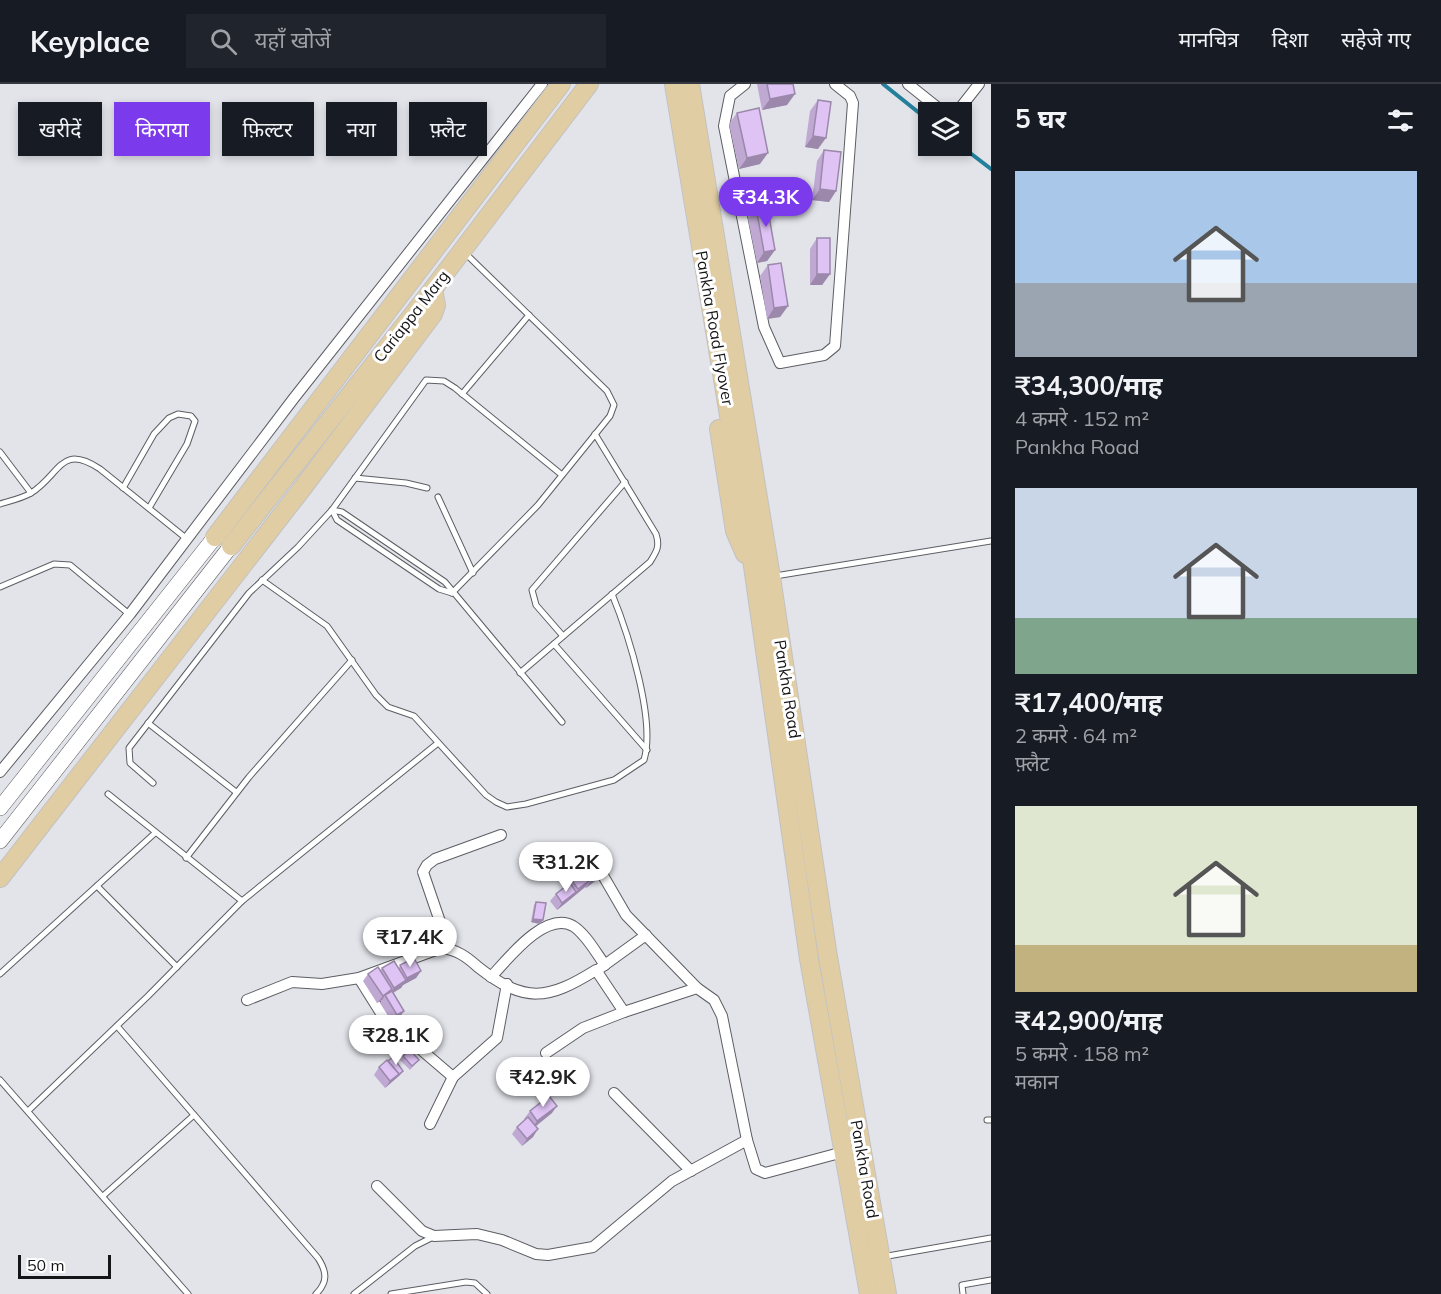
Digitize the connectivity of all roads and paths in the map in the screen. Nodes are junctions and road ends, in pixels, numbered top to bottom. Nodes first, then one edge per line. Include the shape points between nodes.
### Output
1 (542, 84) edge
2 (561, 84) edge
3 (589, 84) edge
4 (690, 84) edge
5 (746, 84) edge
6 (835, 84) edge
7 (908, 84) edge
8 (979, 84) edge
9 (665, 85) edge
10 (462, 250) junction
11 (433, 288) junction
12 (529, 315) junction
13 (462, 394) junction
14 (596, 434) junction
15 (0, 452) edge
16 (562, 475) junction
17 (355, 478) junction
18 (625, 482) junction
19 (123, 488) junction
20 (427, 488) dead end
21 (31, 494) junction
22 (438, 497) dead end
23 (0, 504) edge
24 (149, 508) junction
25 (332, 510) junction
26 (187, 538) junction
27 (223, 541) junction
28 (991, 541) edge
29 (473, 573) junction
30 (762, 575) junction
31 (262, 580) junction
32 (0, 587) edge
33 (453, 593) junction
34 (612, 594) junction
35 (130, 614) junction
36 (562, 636) junction
37 (554, 644) junction
38 (352, 660) junction
39 (520, 673) junction
40 (562, 722) dead end
41 (148, 723) junction
42 (438, 742) junction
43 (647, 750) junction
44 (0, 772) edge
45 (153, 783) dead end
46 (236, 792) junction
47 (108, 794) dead end
48 (0, 808) edge
49 (155, 833) junction
50 (501, 835) dead end
51 (0, 841) edge
52 (186, 858) junction
53 (601, 872) edge
54 (0, 878) edge
55 (97, 886) junction
56 (242, 901) junction
57 (646, 935) junction
58 (449, 948) junction
59 (177, 967) junction
60 (601, 968) junction
61 (0, 974) edge
62 (492, 977) junction
63 (359, 978) junction
64 (507, 984) junction
65 (697, 988) junction
66 (247, 1000) dead end
67 (624, 1012) junction
68 (117, 1026) junction
69 (546, 1053) dead end
70 (453, 1077) junction
71 (0, 1080) edge
72 (614, 1093) dead end
73 (28, 1111) junction
74 (194, 1115) junction
75 (430, 1124) dead end
76 (747, 1140) junction
77 (862, 1150) junction
78 (843, 1152) junction
79 (691, 1171) junction
80 (377, 1186) dead end
81 (103, 1196) junction
82 (434, 1236) junction
83 (991, 1238) edge
84 (880, 1257) junction
85 (991, 1280) edge
86 (188, 1294) edge
87 (316, 1294) edge
88 (354, 1294) edge
89 (391, 1294) edge
90 (487, 1294) edge
91 (869, 1294) edge
92 (887, 1294) edge
93 (963, 1294) edge

1 - 26 street
2 - 27 main road, Cariappa Marg
3 - 10 main road, Cariappa Marg
4 - 30 main road, Pankha Road
5 - 6 street via 730,96 724,126 764,327 780,363 824,355 835,346 853,103 845,90
7 - 8 street via 943,112 957,112
9 - 30 main road, Pankha Road Flyover via 747,524
9 - 30 main road via 735,531
10 - 11 main road, Cariappa Marg
10 - 12 lane
11 - 27 main road, Cariappa Marg
11 - 54 main road via 433,314
12 - 13 lane
12 - 14 lane via 613,399 610,416
13 - 16 lane
13 - 17 lane via 444,381 426,380
14 - 16 lane
14 - 18 lane
15 - 21 lane
16 - 29 lane
17 - 20 lane
17 - 25 lane
18 - 34 lane via 659,544 650,562
18 - 36 lane via 532,590 536,605
19 - 21 lane via 86,460 75,458 66,460
19 - 24 lane
19 - 24 lane via 160,426 178,414 191,416 195,421 187,444
21 - 23 lane
22 - 29 lane
24 - 26 lane
25 - 31 lane
25 - 33 lane via 342,512 445,582
25 - 33 lane via 337,520 439,589
26 - 35 street
27 - 48 main road
27 - 51 main road
28 - 30 lane
29 - 33 lane
30 - 77 main road, Pankha Road
30 - 78 main road, Pankha Road via 809,959
31 - 38 lane via 327,626
31 - 41 lane
32 - 35 lane via 54,564 70,565
33 - 39 lane
34 - 36 lane
34 - 43 lane via 635,659
35 - 44 street
36 - 37 lane
37 - 39 lane
37 - 43 lane
38 - 42 lane via 376,696 388,707 414,716
38 - 46 lane
39 - 40 lane
41 - 45 lane via 127,755 136,771
41 - 46 lane
42 - 43 lane via 486,795 507,807 614,780 644,760
42 - 56 lane
46 - 52 lane
47 - 49 lane
49 - 52 lane
49 - 55 lane
50 - 58 street via 435,859 423,872
52 - 56 lane
53 - 57 street via 620,907
55 - 59 lane
55 - 61 lane
56 - 59 lane
57 - 60 street
57 - 65 street
58 - 62 street
58 - 63 street
59 - 68 lane
60 - 62 street via 585,938 563,922 528,938
60 - 64 street via 555,993 523,992
60 - 67 street
62 - 64 street
63 - 66 street via 322,984 292,982
63 - 70 street via 384,1018
64 - 70 street via 497,1038
65 - 67 street
65 - 76 street via 714,1000 722,1016
67 - 69 street via 583,1028
68 - 73 lane
68 - 74 lane
70 - 75 street
71 - 73 lane
72 - 79 street
73 - 81 lane
74 - 81 lane
74 - 87 lane via 318,1258 326,1277
76 - 78 street via 756,1169 765,1173
76 - 79 street
77 - 78 street
77 - 84 main road, Pankha Road
78 - 91 main road, Pankha Road
79 - 82 street via 672,1181 593,1247 580,1251 536,1254 477,1234
80 - 82 street via 422,1231
81 - 86 lane
82 - 88 lane via 415,1246
83 - 84 lane
84 - 92 main road, Pankha Road
85 - 93 lane via 962,1285
89 - 90 lane via 466,1282 475,1283

